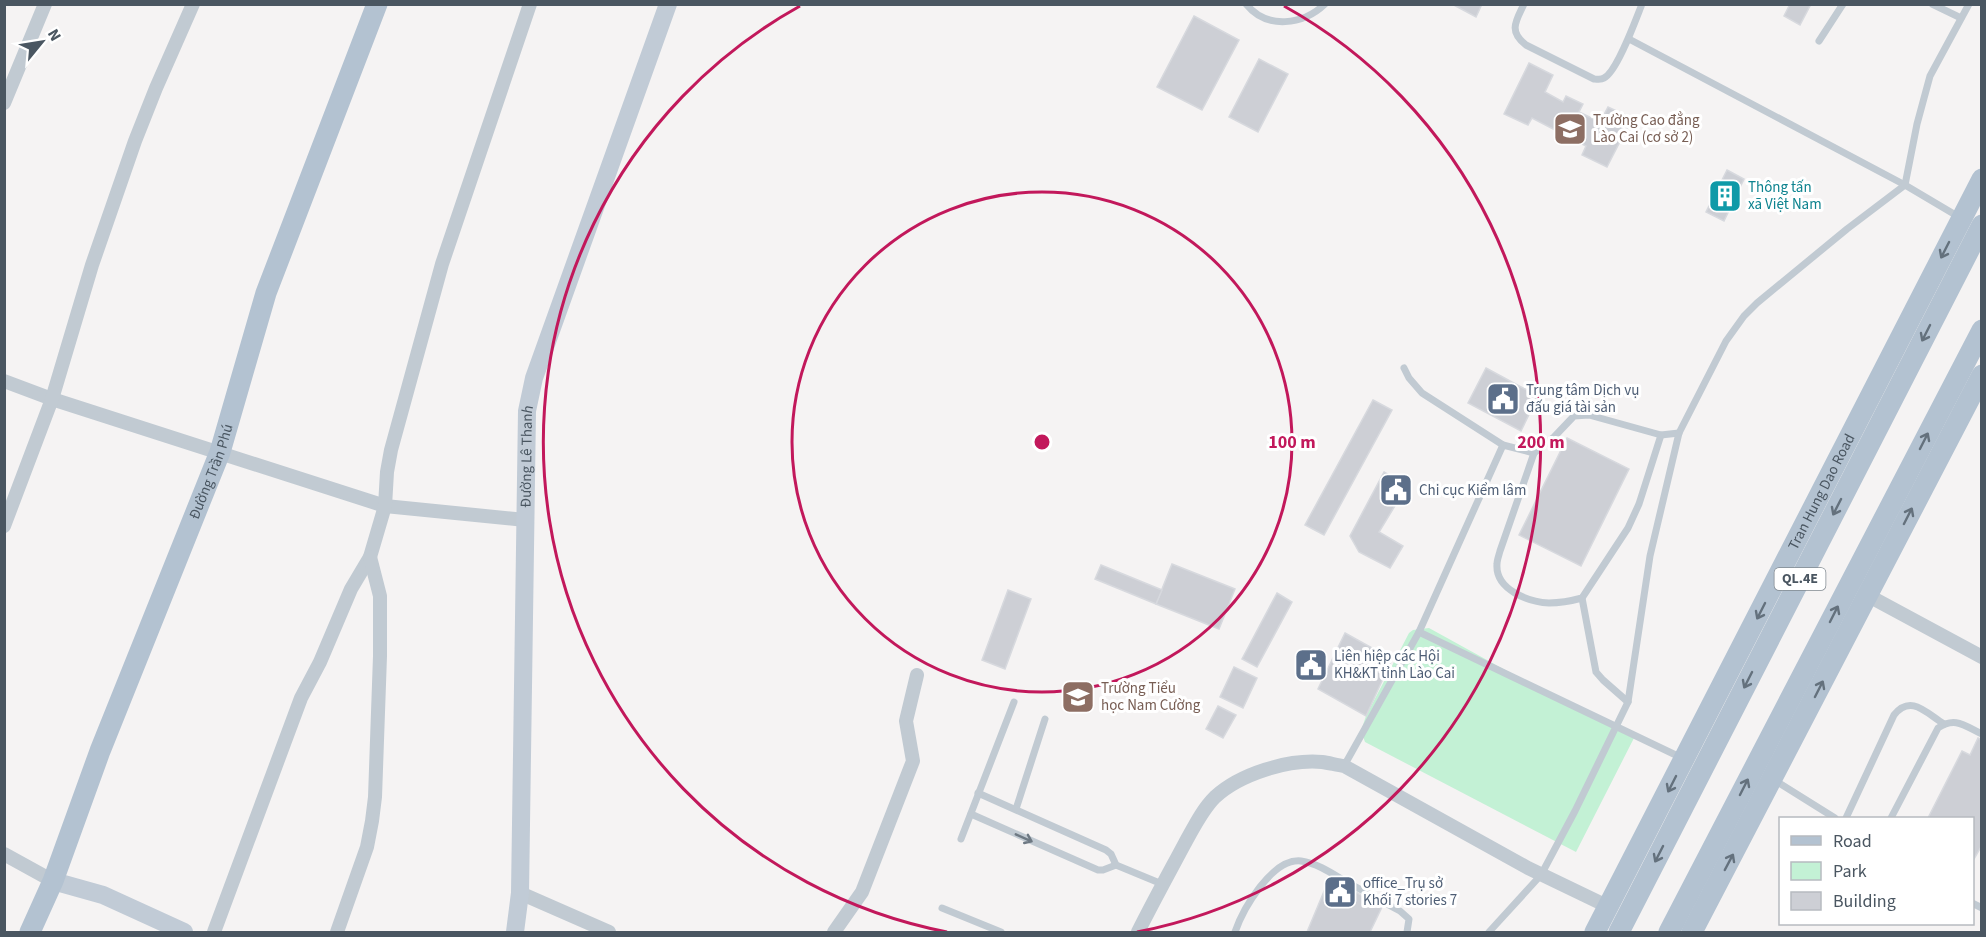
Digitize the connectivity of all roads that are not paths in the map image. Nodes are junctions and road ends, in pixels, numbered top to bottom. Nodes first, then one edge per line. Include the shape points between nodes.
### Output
1 (45, 4) edge
2 (193, 4) edge
3 (377, 4) edge
4 (530, 4) edge
5 (668, 4) edge
6 (1246, 4) edge
7 (1325, 4) edge
8 (1524, 4) edge
9 (1642, 4) edge
10 (1843, 4) edge
11 (1932, 4) edge
12 (1969, 4) edge
13 (1962, 18) junction
14 (1629, 39) junction
15 (1819, 41) dead end
16 (4, 103) edge
17 (1982, 179) edge
18 (1905, 185) junction
19 (1972, 222) edge
20 (1982, 330) edge
21 (1404, 368) dead end
22 (1982, 375) edge
23 (4, 381) edge
24 (52, 399) junction
25 (1679, 433) junction
26 (1661, 435) junction
27 (1503, 445) junction
28 (220, 452) junction
29 (1534, 453) junction
30 (385, 506) junction
31 (525, 520) junction
32 (4, 526) edge
33 (370, 557) junction
34 (1867, 595) junction
35 (1582, 598) junction
36 (1419, 632) junction
37 (1982, 657) edge
38 (917, 675) dead end
39 (1014, 702) dead end
40 (1628, 702) junction
41 (1045, 719) dead end
42 (1944, 724) junction
43 (1618, 726) junction
44 (1982, 734) edge
45 (1684, 759) junction
46 (1344, 766) junction
47 (1772, 779) junction
48 (978, 793) junction
49 (1016, 809) junction
50 (971, 814) junction
51 (1832, 817) edge
52 (1847, 817) edge
53 (1892, 817) edge
54 (961, 839) dead end
55 (4, 854) edge
56 (1116, 865) junction
57 (1541, 875) junction
58 (52, 881) junction
59 (1162, 884) junction
60 (520, 893) junction
61 (1609, 907) junction
62 (942, 908) dead end
63 (30, 933) edge
64 (184, 933) edge
65 (214, 933) edge
66 (337, 933) edge
67 (514, 933) edge
68 (609, 933) edge
69 (834, 933) edge
70 (1001, 933) edge
71 (1138, 933) edge
72 (1234, 933) edge
73 (1407, 933) edge
74 (1489, 933) edge
75 (1596, 933) edge
76 (1619, 933) edge
77 (1668, 933) edge
78 (1692, 933) edge

1 - 16 street
2 - 24 street via 135,141
3 - 28 main road, Đường Trần Phú via 266,293
4 - 30 street via 442,264 391,450
5 - 31 street, Đường Lê Thanh via 534,378 527,411
6 - 7 lane via 1271,21 1284,22 1315,14
8 - 14 lane via 1515,22 1520,40 1594,79 1605,78 1612,71
9 - 14 lane
10 - 15 lane
11 - 13 lane
12 - 13 lane
13 - 18 lane via 1930,76
14 - 18 lane
17 - 19 main road, Tran Hung Dao Road
18 - 19 lane
18 - 25 lane via 1744,316 1726,341
19 -> 45 main road, Tran Hung Dao Road
19 -> 76 main road, Tran Hung Dao Road / QL.4E
77 -> 20 main road, QL.4E
21 - 27 lane via 1422,393
34 -> 22 main road
23 - 24 street
24 - 28 street
24 - 32 street
25 - 26 lane
25 - 40 lane via 1650,556
26 - 29 lane via 1580,415 1567,421
26 - 35 lane via 1628,528
27 - 29 lane
27 - 36 lane
28 - 30 street
28 - 58 main road, Đường Trần Phú
29 - 35 lane via 1500,551 1498,575 1516,594 1531,600 1566,603
30 - 31 street
30 - 33 street
31 - 60 street, Đường Lê Thanh
33 - 65 street via 351,589 301,698
33 - 66 street via 380,596 375,797 367,847
34 - 37 street
47 -> 34 main road
35 - 40 lane via 1596,672
36 - 43 lane
36 - 46 lane
38 - 69 street via 906,721 914,761 862,892
39 - 48 lane
40 - 43 lane
41 - 49 lane
42 - 44 lane via 1956,722
42 - 52 lane via 1913,704 1903,705 1894,715
42 - 53 lane via 1934,733
43 - 45 lane
43 - 57 lane
45 -> 61 main road, Tran Hung Dao Road
46 - 57 street
46 - 59 street via 1297,763 1263,771 1228,787 1202,812
47 - 51 lane
78 -> 47 main road
48 - 49 lane
48 - 50 lane
49 - 56 lane via 1106,850
50 - 54 lane
50 -> 56 lane via 1098,870
55 - 58 street
56 - 59 lane
57 - 61 street
57 - 74 lane
58 - 63 main road, Đường Trần Phú
58 - 64 street via 103,894
59 - 71 street
60 - 67 street, Đường Lê Thanh
60 - 68 street
61 - 75 main road, Tran Hung Dao Road
62 - 70 lane
72 - 73 lane via 1274,871 1299,861 1316,865 1400,911 1409,919

